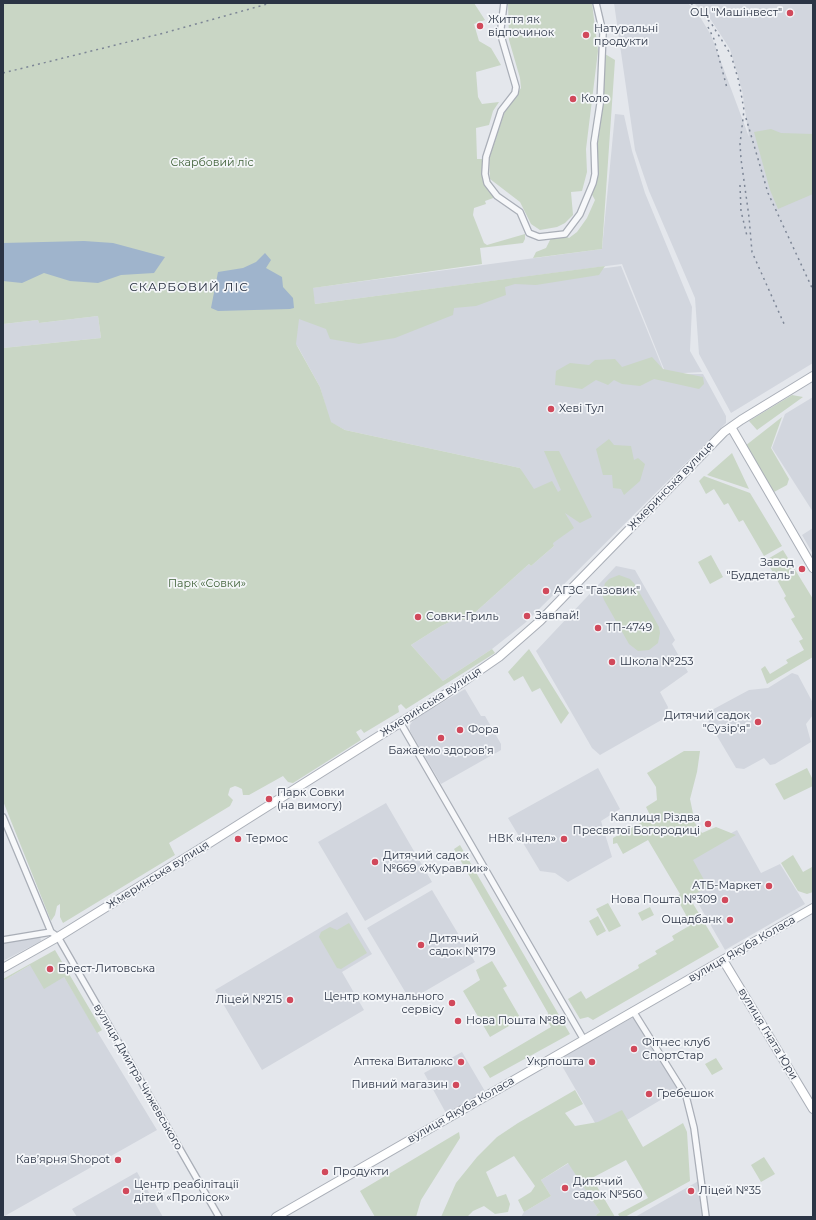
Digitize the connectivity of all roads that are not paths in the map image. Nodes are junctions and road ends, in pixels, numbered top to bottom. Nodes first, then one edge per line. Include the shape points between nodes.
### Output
1 (504, 3) edge
2 (596, 3) edge
3 (813, 376) edge
4 (731, 427) junction
5 (813, 568) edge
6 (400, 722) junction
7 (3, 817) edge
8 (813, 908) edge
9 (51, 932) junction
10 (58, 937) junction
11 (3, 940) edge
12 (723, 960) junction
13 (3, 968) edge
14 (633, 1011) junction
15 (584, 1040) junction
16 (813, 1109) edge
17 (219, 1217) edge
18 (276, 1217) edge
19 (706, 1217) edge

1 - 2 street via 502,39 516,87 515,93 500,112 486,157 485,174 487,183 497,196 520,212 529,233 539,237 565,234 580,214 593,184 603,33
3 - 4 main road, Жмеринська вулиця
4 - 5 main road
4 - 6 main road, Жмеринська вулиця via 714,441 540,621 508,650
6 - 10 main road, Жмеринська вулиця
6 - 15 street
7 - 9 street
8 - 12 main road, вулиця Якуба Коласа
9 - 10 street
9 - 11 street
10 - 13 main road, Жмеринська вулиця
10 - 17 street, вулиця Дмитра Чижевського
12 - 14 main road, вулиця Якуба Коласа
12 - 16 main road, вулиця Гната Юри
14 - 15 main road, вулиця Якуба Коласа
14 - 19 street via 686,1096 694,1128
15 - 18 main road, вулиця Якуба Коласа

